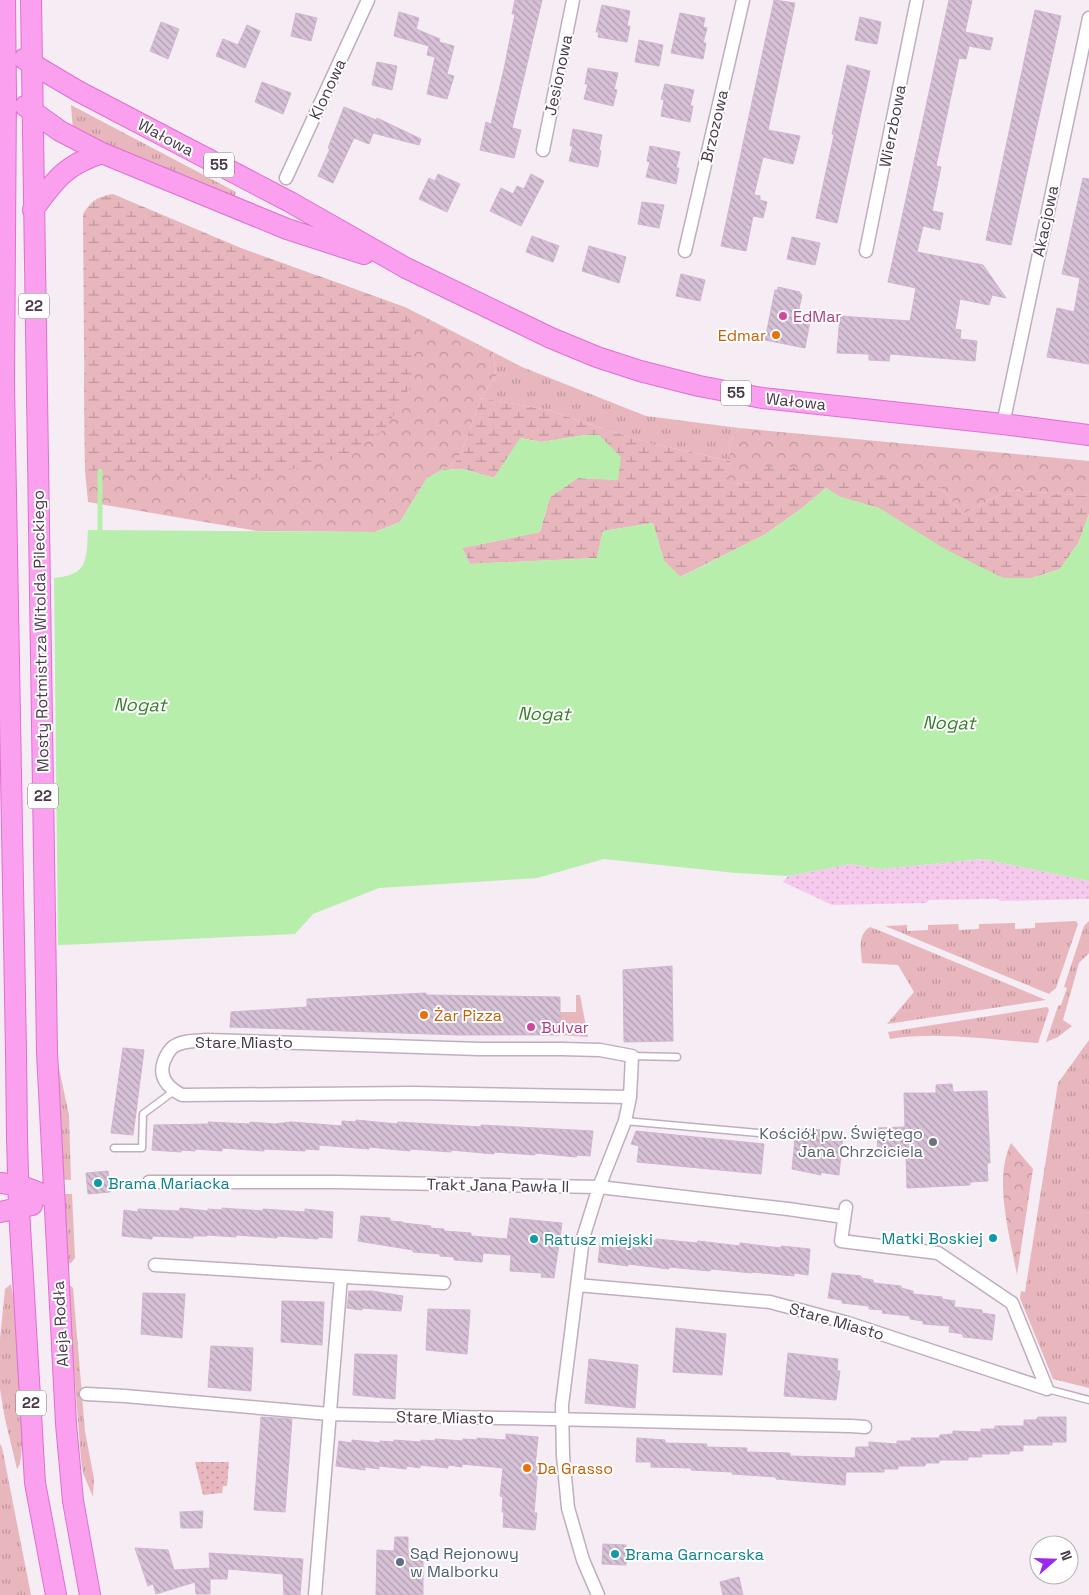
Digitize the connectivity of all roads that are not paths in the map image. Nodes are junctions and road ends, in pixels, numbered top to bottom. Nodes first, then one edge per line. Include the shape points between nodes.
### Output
1 (5, 0) edge
2 (31, 0) edge
3 (368, 0) edge
4 (573, 0) edge
5 (743, 0) edge
6 (917, 0) edge
7 (1089, 18) edge
8 (3, 50) edge
9 (32, 63) junction
10 (3, 91) edge
11 (32, 111) junction
12 (542, 150) dead end
13 (102, 153) junction
14 (286, 178) dead end
15 (33, 210) junction
16 (866, 251) dead end
17 (685, 252) dead end
18 (406, 268) junction
19 (1002, 424) junction
20 (1089, 435) edge
21 (16, 1052) joint
22 (47, 1052) joint
23 (632, 1056) junction
24 (677, 1057) dead end
25 (174, 1091) junction
26 (630, 1097) junction
27 (625, 1121) junction
28 (770, 1134) dead end
29 (114, 1148) dead end
30 (149, 1182) dead end
31 (10, 1184) edge
32 (598, 1187) junction
33 (53, 1198) junction
34 (10, 1210) edge
35 (155, 1265) dead end
36 (341, 1277) junction
37 (444, 1283) dead end
38 (577, 1285) junction
39 (1047, 1389) junction
40 (86, 1394) dead end
41 (1089, 1400) edge
42 (329, 1414) junction
43 (562, 1420) junction
44 (865, 1427) dead end
45 (56, 1595) edge
46 (90, 1595) edge
47 (315, 1595) edge
48 (598, 1595) edge

1 - 8 main road, 22
2 - 9 main road, 22
3 - 14 street, Klonowa
4 - 12 street, Jesionowa
5 - 17 street, Brzozowa
6 - 16 street, Wierzbowa
7 - 19 street, Akacjowa
8 - 9 main road, 55
8 - 10 main road, Mosty Rotmistrza Witolda Pileckiego / 22
9 - 11 main road, 22
9 - 18 main road, Wałowa / 55 via 50,76 290,202
10 - 11 main road
10 - 21 main road, Mosty Rotmistrza Witolda Pileckiego / 22 via 4,384
11 - 13 main road, Wałowa via 60,131
11 - 15 main road, 22
13 - 15 main road via 54,180
13 - 18 main road, Wałowa / 55 via 288,229
15 - 22 main road, Mosty Rotmistrza Witolda Pileckiego / 22
18 - 19 main road, Wałowa / 55 via 551,338 640,371 762,398
19 - 20 main road, Wałowa / 55
21 - 31 main road, Aleja Rodła / 22 via 17,1138
22 - 33 main road, Aleja Rodła / 22
23 - 24 lane
23 - 25 street, Stare Miasto via 600,1050 207,1040 183,1042 167,1054 162,1077
23 - 26 street
25 - 26 street via 182,1095 412,1092
25 - 29 lane via 143,1114 142,1148
26 - 27 street
27 - 28 lane
27 - 32 street
30 - 32 street, Trakt Jana Pawła II
31 - 33 main road
31 - 34 main road, Aleja Rodła / 22
32 - 38 street via 583,1238
32 - 39 street, Trakt Jana Pawła II via 780,1208 845,1212 841,1241 938,1253 1012,1303
33 - 34 main road
33 - 46 main road, Aleja Rodła / 22 via 73,1501
34 - 45 main road, Aleja Rodła / 22 via 35,1484
35 - 36 street
36 - 37 street
36 - 42 street
38 - 39 street, Stare Miasto via 770,1302 848,1323
38 - 43 street via 564,1378
39 - 41 lane, Stare Miasto
40 - 42 street, Stare Miasto
42 - 43 street, Stare Miasto
42 - 47 street
43 - 44 street, Stare Miasto
43 - 48 street via 568,1508 583,1560

